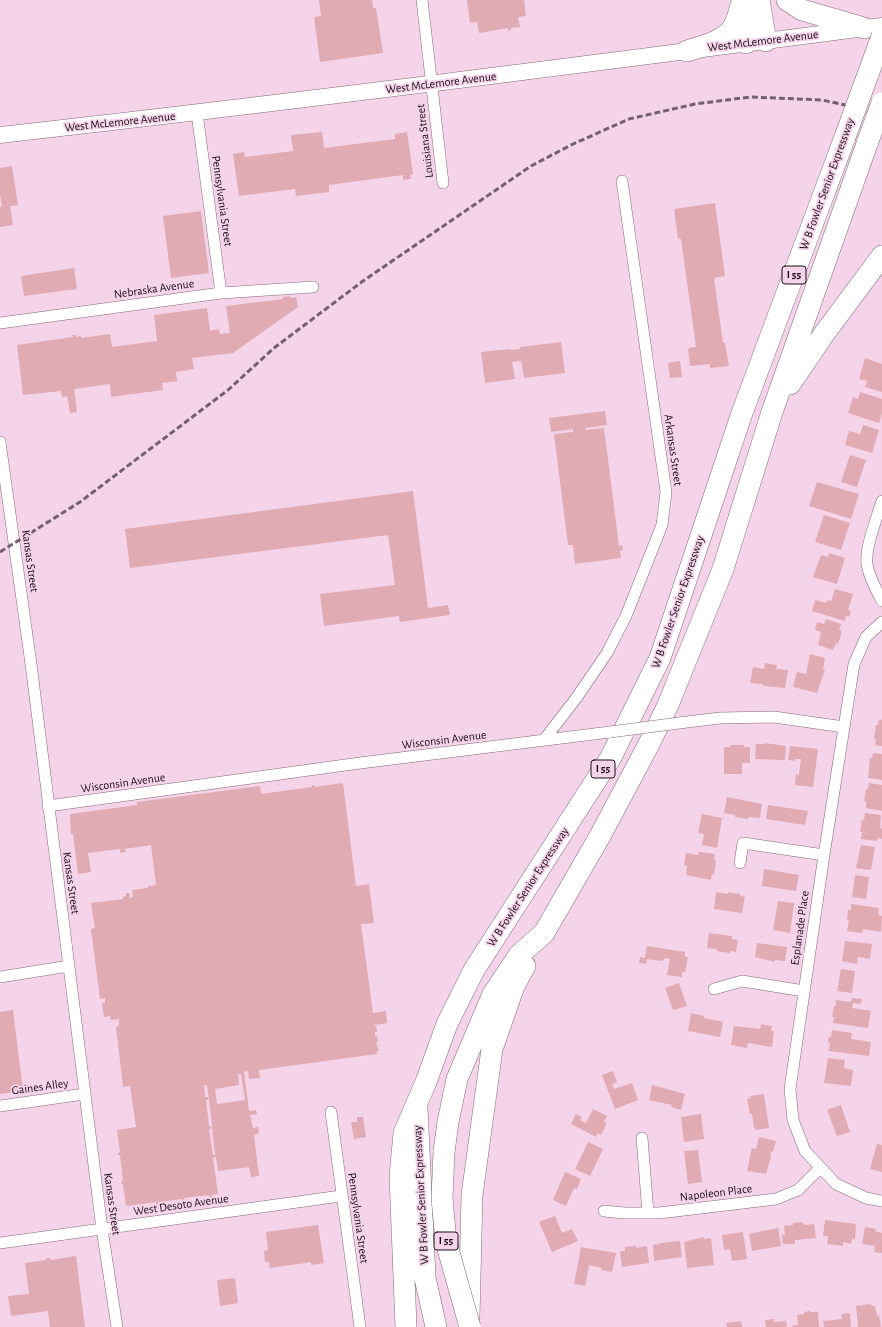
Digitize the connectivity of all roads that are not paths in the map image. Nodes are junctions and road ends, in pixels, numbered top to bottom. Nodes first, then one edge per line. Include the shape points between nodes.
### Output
1 (422, 0) edge
2 (787, 0) edge
3 (747, 2) edge
4 (876, 30) edge
5 (756, 42) junction
6 (687, 51) junction
7 (432, 84) junction
8 (882, 103) edge
9 (197, 113) junction
10 (0, 135) edge
11 (622, 181) dead end
12 (443, 183) dead end
13 (882, 256) edge
14 (313, 287) dead end
15 (221, 293) junction
16 (0, 323) edge
17 (772, 412) junction
18 (0, 442) edge
19 (882, 501) edge
20 (882, 601) edge
21 (882, 622) edge
22 (844, 727) junction
23 (544, 740) junction
24 (48, 806) junction
25 (824, 855) junction
26 (740, 863) dead end
27 (544, 932) junction
28 (69, 966) junction
29 (0, 977) edge
30 (714, 989) dead end
31 (804, 992) junction
32 (84, 1094) junction
33 (417, 1102) junction
34 (0, 1106) edge
35 (331, 1112) dead end
36 (642, 1138) dead end
37 (820, 1168) junction
38 (341, 1196) junction
39 (882, 1201) edge
40 (604, 1210) dead end
41 (648, 1213) junction
42 (102, 1229) junction
43 (0, 1243) edge
44 (117, 1327) edge
45 (360, 1327) edge
46 (406, 1327) edge
47 (436, 1327) edge
48 (469, 1327) edge

1 - 7 street, Louisiana Street
2 - 4 highway via 802,10
3 - 5 highway
3 - 6 highway via 732,30 718,40
4 - 5 main road, West McLemore Avenue
4 - 33 highway, W B Fowler Senior Expressway / I 55, bridge via 845,136 742,413 660,658 611,757 474,970 447,1024
5 - 6 main road, West McLemore Avenue
6 - 7 main road, West McLemore Avenue
7 - 9 main road, West McLemore Avenue
7 - 12 street, Louisiana Street
8 - 17 highway, W B Fowler Senior Expressway / I 55, bridge
9 - 10 main road, West McLemore Avenue
9 - 15 street, Pennsylvania Street
11 - 23 street, Arkansas Street via 666,492 662,525 626,616 607,653
13 - 17 highway via 824,334
14 - 15 street, Nebraska Avenue
15 - 16 street, Nebraska Avenue
17 - 27 highway, W B Fowler Senior Expressway / I 55 via 723,569 668,705 600,836
18 - 24 street, Kansas Street
19 - 20 street via 870,541 867,563 874,588
21 - 22 street, Esplanade Place via 866,637 854,664
22 - 23 street, Wisconsin Avenue, bridge via 774,716 720,718
22 - 25 street, Esplanade Place
23 - 24 street, Wisconsin Avenue
24 - 28 street, Kansas Street
25 - 26 street via 743,843
25 - 31 street, Esplanade Place
27 - 48 highway via 514,986 492,1049 472,1195
27 - 48 highway, W B Fowler Senior Expressway / I 55, bridge via 519,955 493,994 457,1079 448,1122 442,1198 446,1242
28 - 29 street
28 - 32 street, Kansas Street
30 - 31 street via 742,981
31 - 37 street, Esplanade Place via 790,1089 793,1120 805,1151
32 - 34 street, Gaines Alley
32 - 42 street, Kansas Street
33 - 46 highway via 404,1132 400,1176
33 - 47 highway, W B Fowler Senior Expressway / I 55 via 425,1278
35 - 38 street, Pennsylvania Street
36 - 41 street
37 - 39 street, Esplanade Place via 836,1184 866,1198
37 - 41 street, Napoleon Place via 798,1190 776,1199
38 - 42 street, West Desoto Avenue
38 - 45 street, Pennsylvania Street
40 - 41 street, Napoleon Place via 624,1214
42 - 43 street, West Desoto Avenue
42 - 44 street, Kansas Street

